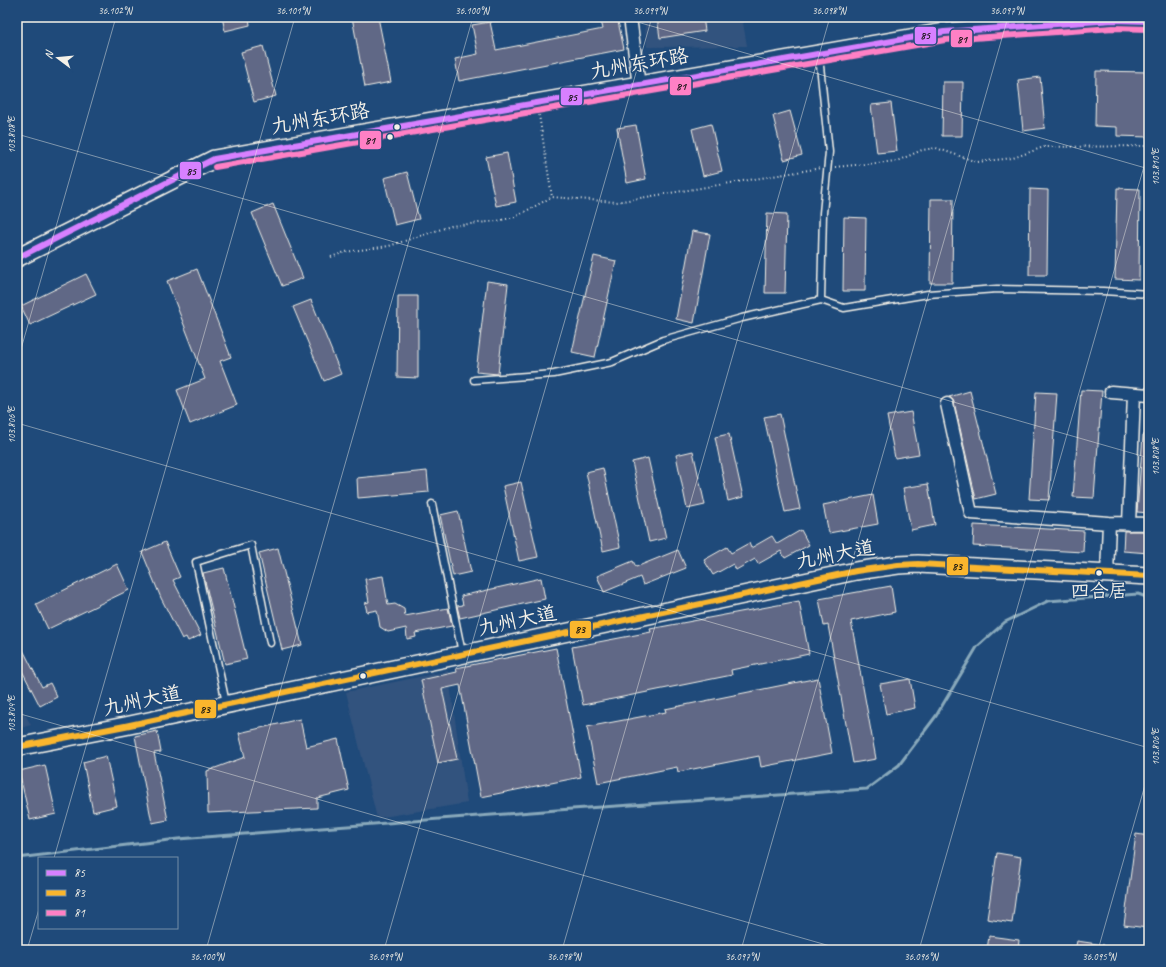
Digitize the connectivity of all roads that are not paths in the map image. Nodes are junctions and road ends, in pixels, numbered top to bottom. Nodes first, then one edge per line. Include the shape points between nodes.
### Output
1 (630, 17) edge
2 (1076, 20) edge
3 (1149, 21) edge
4 (943, 25) edge
5 (819, 54) junction
6 (639, 86) junction
7 (17, 258) edge
8 (1149, 294) edge
9 (820, 300) junction
10 (474, 380) dead end
11 (1111, 392) dead end
12 (1134, 394) junction
13 (1149, 395) edge
14 (947, 404) dead end
15 (432, 504) dead end
16 (1110, 523) junction
17 (1129, 524) junction
18 (1149, 524) edge
19 (1107, 574) junction
20 (1149, 576) edge
21 (1149, 586) edge
22 (270, 643) dead end
23 (462, 655) junction
24 (226, 705) junction
25 (17, 747) edge
26 (17, 755) edge

1 - 6 street
2 - 3 main road, 九州东环路
2 - 4 main road, 九州东环路
4 - 5 main road, 九州东环路
5 - 6 main road, 九州东环路
5 - 9 lane via 829,152 823,212
6 - 7 main road, 九州东环路 via 214,159
8 - 9 lane via 1102,290 996,289 928,294 844,308
9 - 10 lane via 663,340 612,362 554,374
11 - 12 street
12 - 13 street
12 - 17 street
14 - 16 street via 971,513
15 - 23 lane
16 - 17 street
16 - 19 street
17 - 18 street
19 - 20 main road, 九州大道
19 - 23 main road, 九州大道 via 931,564 898,565 849,573
21 - 26 main road via 904,574 621,627 213,718 127,730
22 - 24 lane via 251,545 196,562
23 - 24 main road, 九州大道
24 - 25 main road, 九州大道

